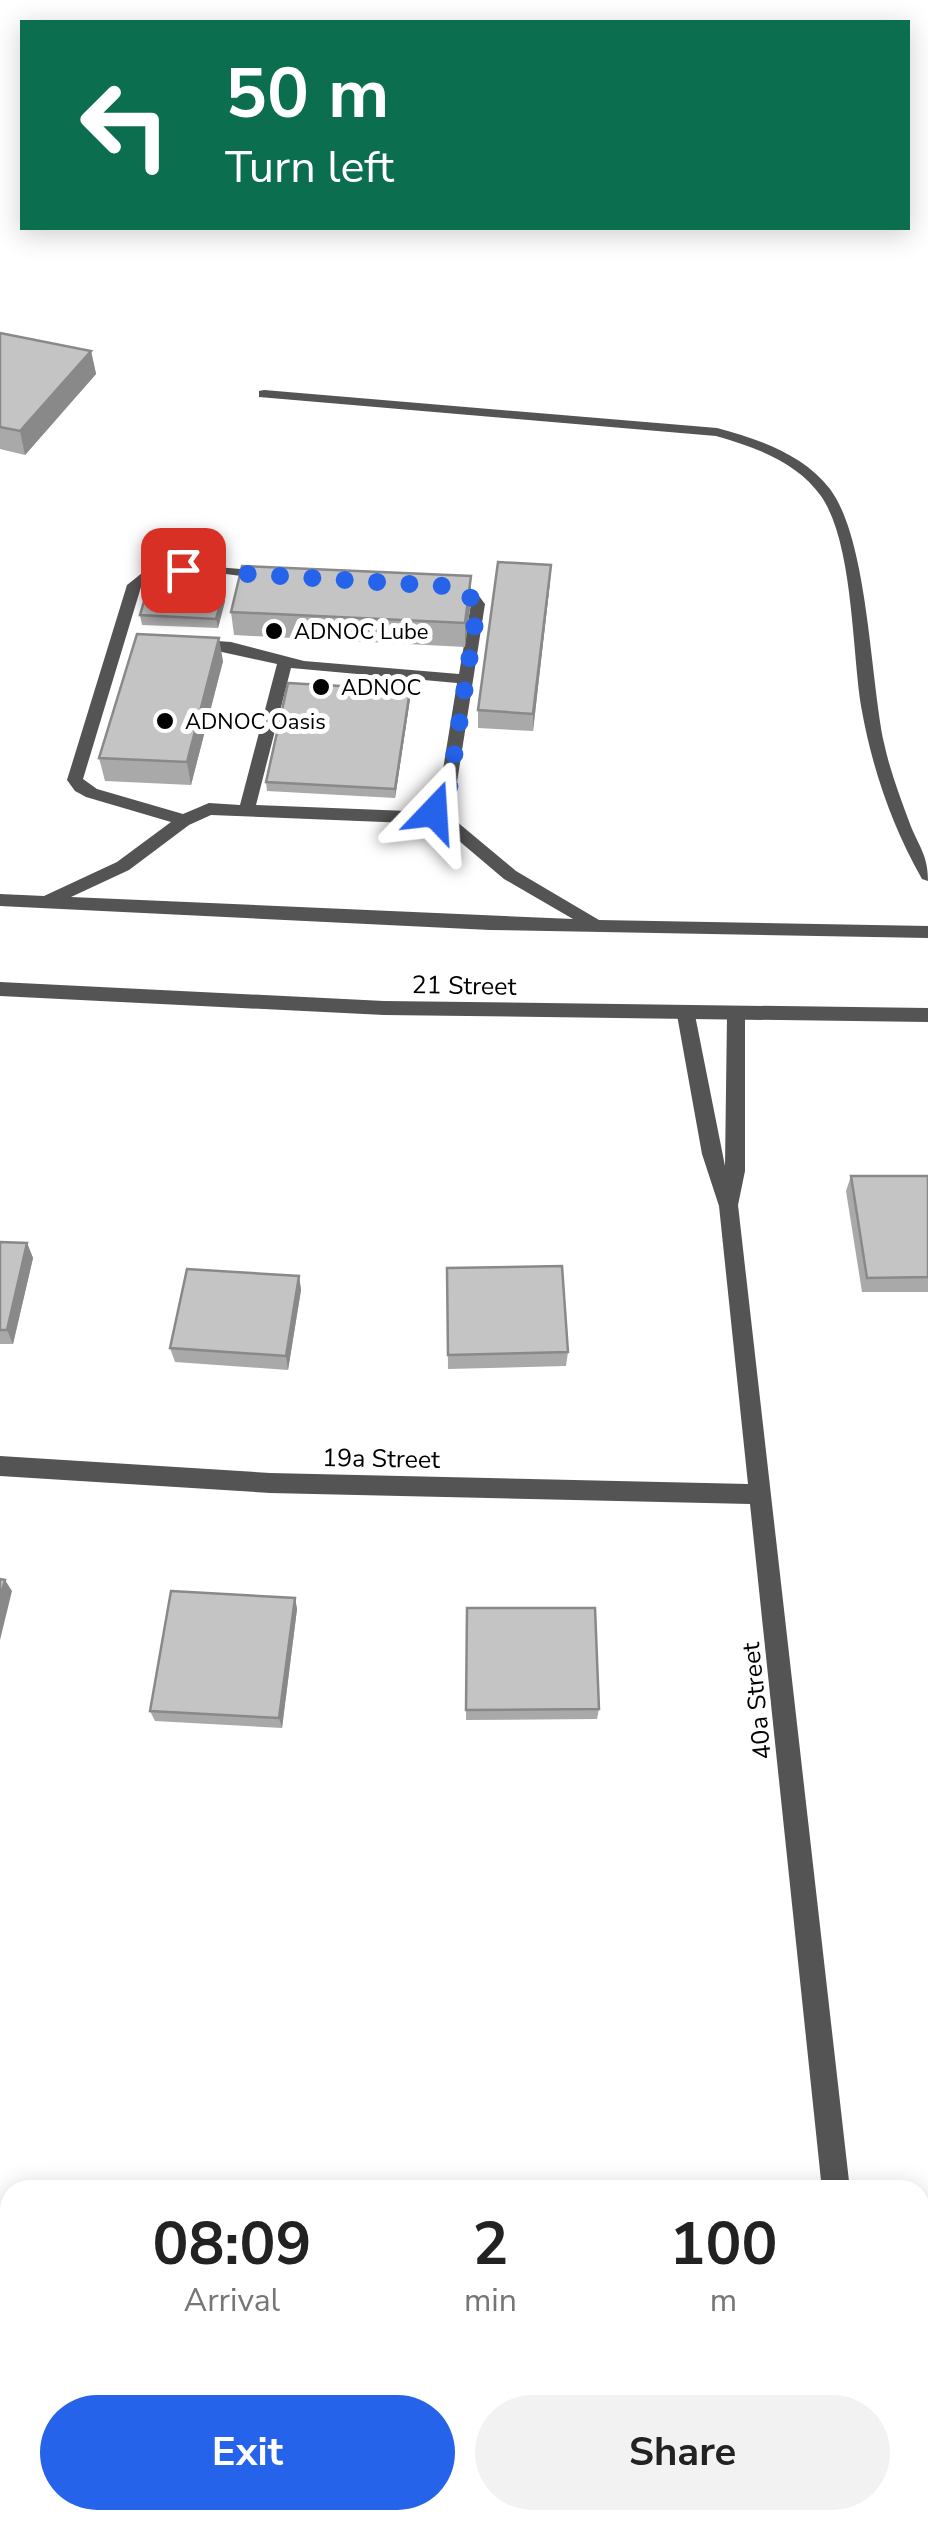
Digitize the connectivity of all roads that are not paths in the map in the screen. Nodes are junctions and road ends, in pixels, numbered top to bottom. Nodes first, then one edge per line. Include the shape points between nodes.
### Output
1 (264, 394) dead end
2 (276, 575) edge
3 (425, 585) edge
4 (120, 636) junction
5 (138, 638) edge
6 (174, 641) edge
7 (285, 663) junction
8 (464, 679) junction
9 (246, 808) junction
10 (434, 812) junction
11 (183, 821) junction
12 (928, 874) edge
13 (0, 900) edge
14 (44, 903) junction
15 (600, 926) junction
16 (928, 932) edge
17 (0, 989) edge
18 (686, 1015) junction
19 (736, 1016) junction
20 (928, 1016) edge
21 (729, 1206) junction
22 (0, 1466) edge
23 (761, 1494) junction
24 (835, 2180) edge

1 - 12 street via 717,432 768,448 810,474 838,509 844,529 879,768
2 - 4 street via 154,572 134,585
3 - 8 street via 459,588 478,604
4 - 5 street
4 - 11 street via 75,780 85,793 156,806
6 - 7 street via 231,647
7 - 8 street
7 - 9 street
8 - 10 street via 448,795
9 - 10 street
9 - 11 street via 209,809
10 - 15 street via 510,875
11 - 14 street via 123,866
13 - 14 street
14 - 15 street
15 - 16 street
17 - 18 street, 21 Street
18 - 19 street, 21 Street
18 - 21 street, 40a Street via 712,1154
19 - 20 street, 21 Street
19 - 21 street, 40a Street
21 - 23 street, 40a Street
22 - 23 street, 19a Street via 270,1483
23 - 24 street, 40a Street

